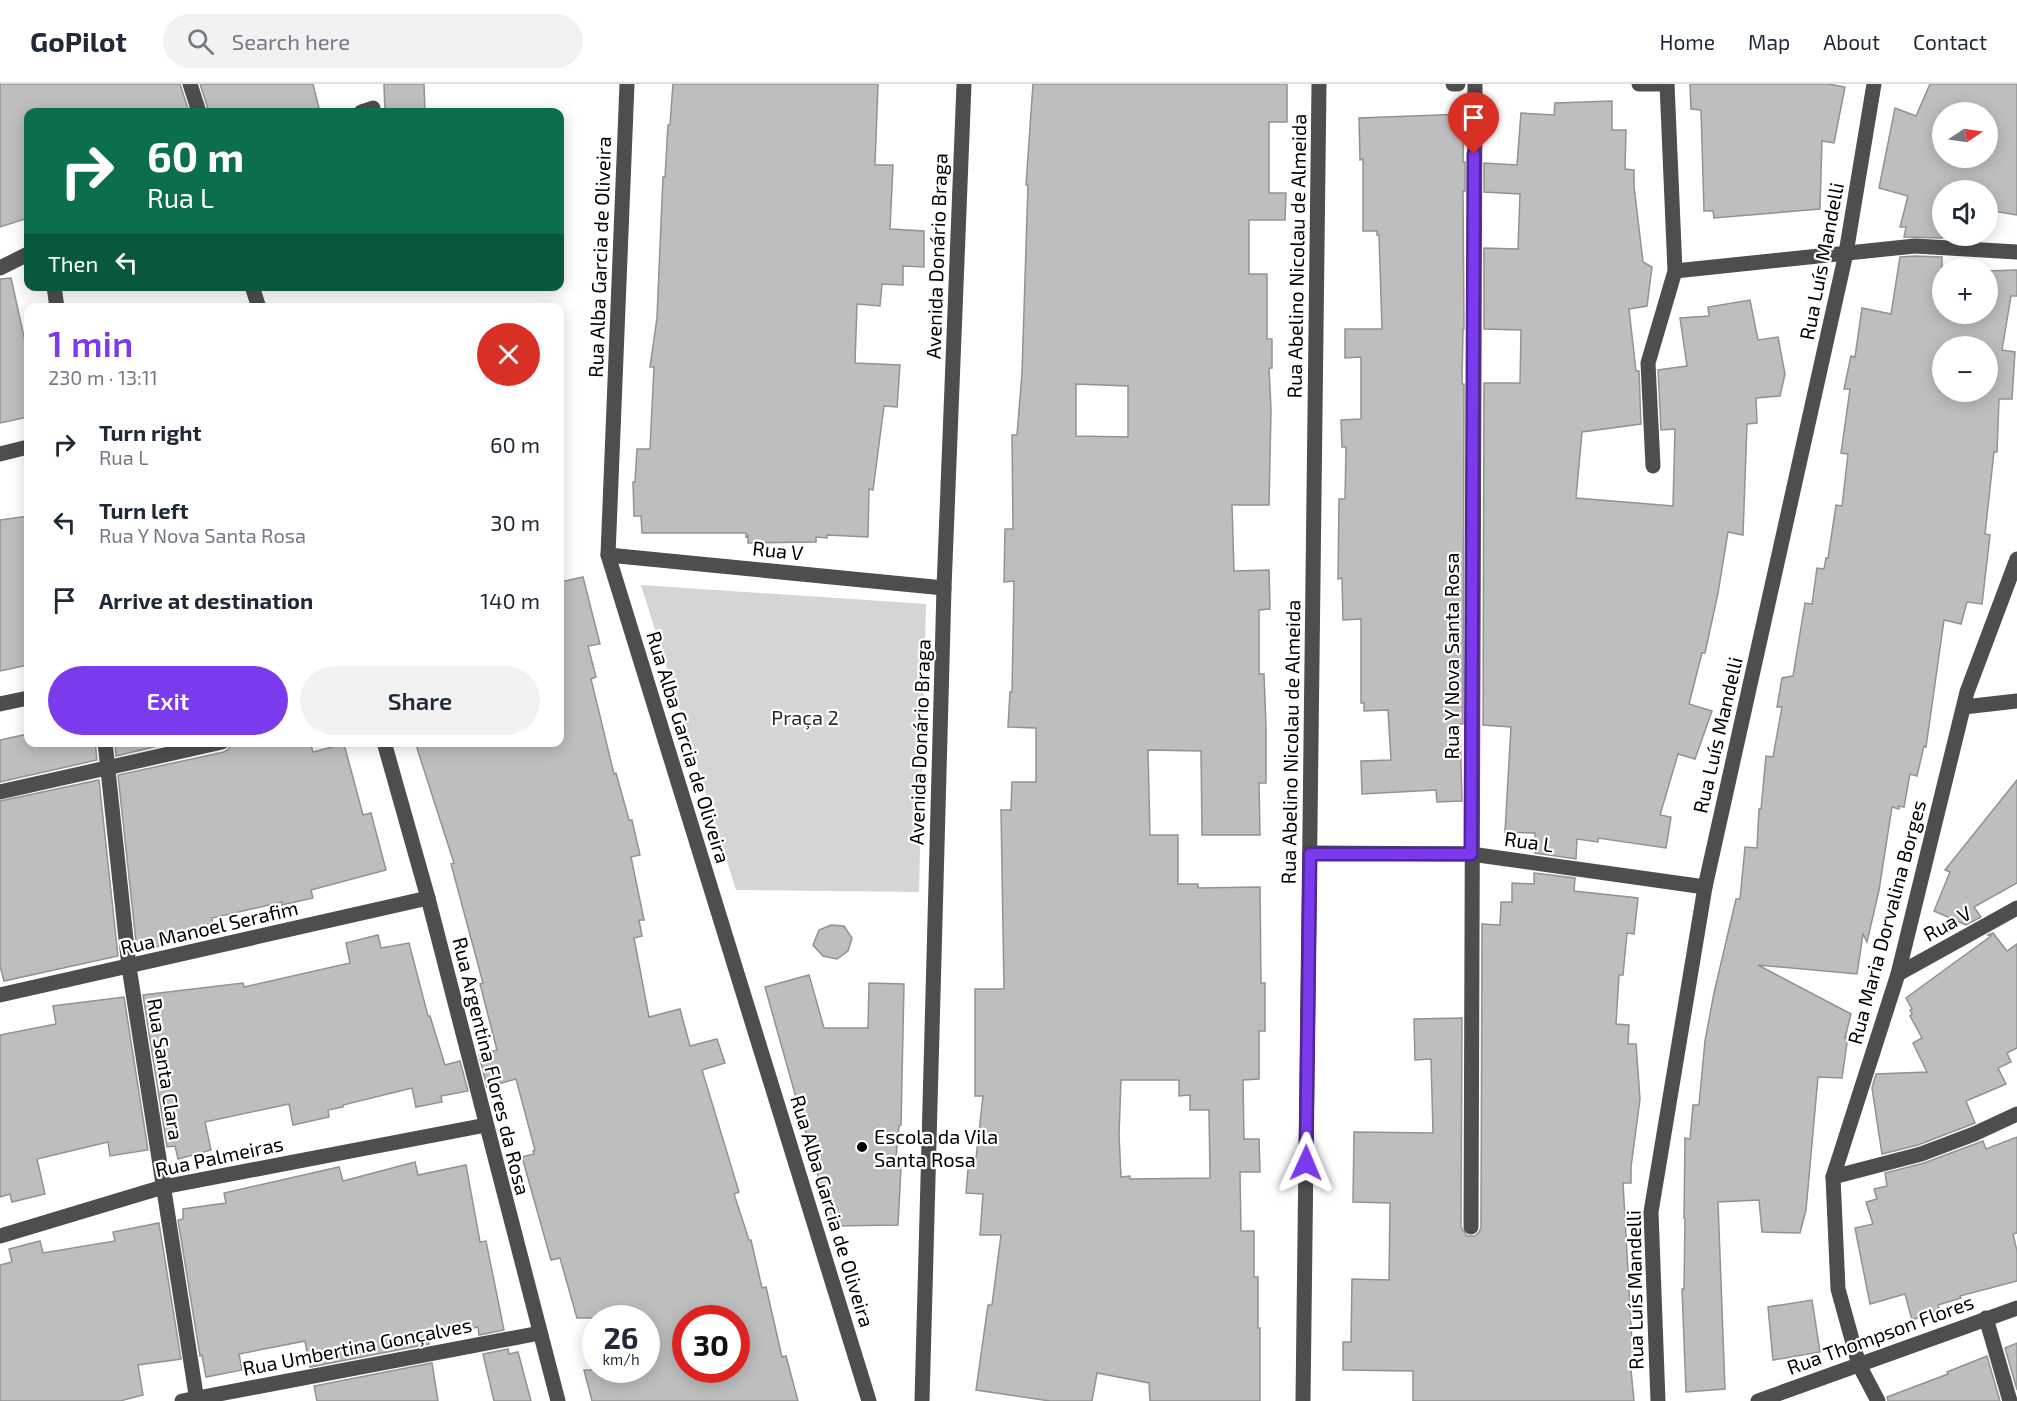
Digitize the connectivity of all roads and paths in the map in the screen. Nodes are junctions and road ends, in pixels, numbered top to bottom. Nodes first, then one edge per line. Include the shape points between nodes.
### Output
1 (190, 84) edge
2 (627, 84) edge
3 (964, 84) edge
4 (1319, 84) edge
5 (1453, 84) edge
6 (1458, 84) edge
7 (1475, 84) edge
8 (1639, 84) edge
9 (1666, 84) edge
10 (1874, 84) edge
11 (198, 108) edge
12 (2017, 252) edge
13 (1846, 253) junction
14 (24, 256) edge
15 (0, 268) edge
16 (1676, 271) junction
17 (24, 448) edge
18 (0, 454) edge
19 (1653, 466) dead end
20 (608, 555) junction
21 (2017, 559) edge
22 (944, 588) junction
23 (24, 699) edge
24 (2017, 701) edge
25 (0, 704) edge
26 (1964, 707) junction
27 (106, 747) edge
28 (200, 747) edge
29 (385, 747) edge
30 (108, 768) junction
31 (0, 792) edge
32 (1310, 854) junction
33 (1471, 854) junction
34 (1705, 886) junction
35 (428, 898) junction
36 (2017, 908) edge
37 (129, 967) junction
38 (1898, 974) junction
39 (0, 995) edge
40 (2017, 1114) edge
41 (486, 1125) junction
42 (1833, 1177) junction
43 (164, 1187) junction
44 (1471, 1227) dead end
45 (0, 1236) edge
46 (2017, 1308) edge
47 (1986, 1318) junction
48 (540, 1333) junction
49 (1859, 1365) junction
50 (192, 1400) edge
51 (558, 1401) edge
52 (869, 1401) edge
53 (922, 1401) edge
54 (1303, 1401) edge
55 (1658, 1401) edge
56 (1758, 1401) edge
57 (1878, 1401) edge
58 (2010, 1401) edge

1 - 11 street
2 - 20 street, Rua Alba Garcia de Oliveira
3 - 22 street, Avenida Donário Braga
4 - 32 street, Rua Abelino Nicolau de Almeida
5 - 6 street
7 - 33 street, Rua Y Nova Santa Rosa
8 - 9 street
9 - 16 street
10 - 13 street, Rua Luís Mandelli
12 - 13 street via 1915,246
13 - 16 street
13 - 34 street, Rua Luís Mandelli
14 - 15 street
16 - 19 street via 1648,363
17 - 18 street
20 - 22 street, Rua V
20 - 52 street, Rua Alba Garcia de Oliveira
21 - 26 street, Rua Maria Dorvalina Borges
22 - 53 street, Avenida Donário Braga
23 - 25 street
24 - 26 street
26 - 38 street, Rua Maria Dorvalina Borges
27 - 30 street, Rua Santa Clara
28 - 30 street
29 - 35 street, Rua Argentina Flores da Rosa
30 - 31 street
30 - 37 street, Rua Santa Clara
32 - 33 street, Rua L
32 - 54 street, Rua Abelino Nicolau de Almeida
33 - 34 street, Rua L
33 - 44 street, Rua Y Nova Santa Rosa
34 - 55 street, Rua Luís Mandelli via 1650,1212
35 - 37 street, Rua Manoel Serafim
35 - 41 street, Rua Argentina Flores da Rosa
36 - 38 street, Rua V
37 - 39 street, Rua Manoel Serafim
37 - 43 street, Rua Santa Clara
38 - 42 street, Rua Maria Dorvalina Borges
40 - 42 street via 1921,1154
41 - 43 street, Rua Palmeiras
41 - 48 street, Rua Argentina Flores da Rosa
42 - 49 street, Rua Maria Dorvalina Borges via 1838,1289
43 - 45 street, Rua Palmeiras
43 - 50 street, Rua Santa Clara
46 - 47 street, Rua Thompson Flores
47 - 49 street, Rua Thompson Flores
47 - 58 street
48 - 50 street, Rua Umbertina Gonçalves
48 - 51 street, Rua Argentina Flores da Rosa
49 - 56 street, Rua Thompson Flores
49 - 57 street, Rua Maria Dorvalina Borges

